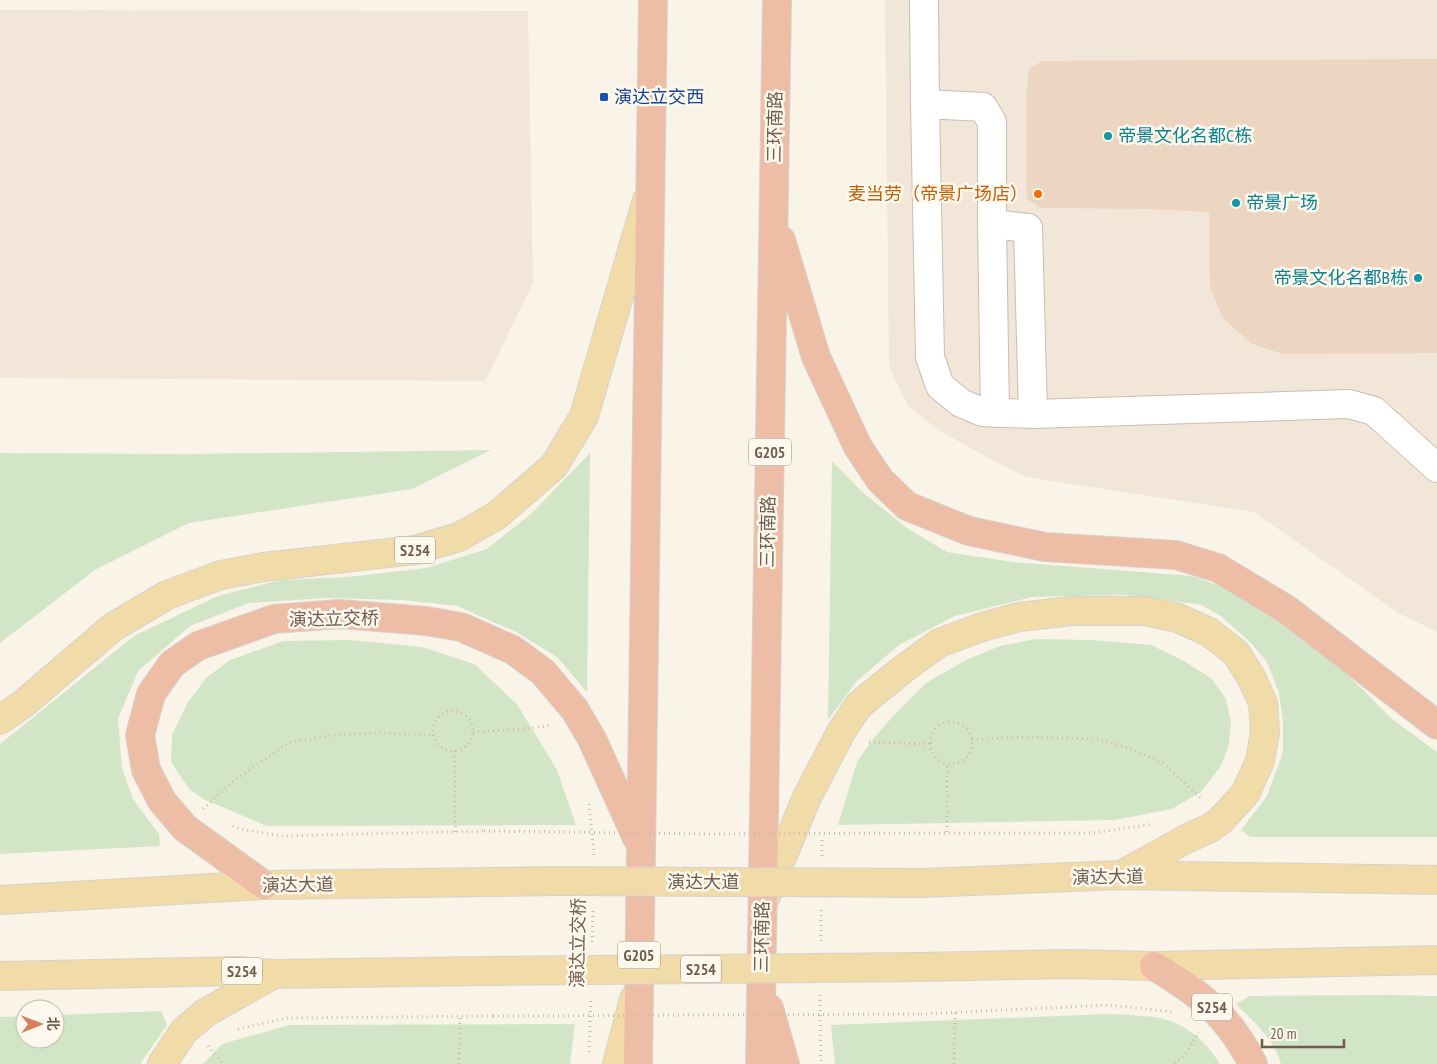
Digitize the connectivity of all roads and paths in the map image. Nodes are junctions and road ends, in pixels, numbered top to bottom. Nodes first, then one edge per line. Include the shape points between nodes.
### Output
1 (653, 0) edge
2 (778, 0) edge
3 (924, 0) edge
4 (925, 104) junction
5 (650, 186) junction
6 (774, 214) junction
7 (992, 224) junction
8 (994, 413) junction
9 (1033, 414) junction
10 (1437, 468) edge
11 (545, 718) dead end
12 (0, 720) edge
13 (551, 725) junction
14 (1437, 725) edge
15 (556, 731) dead end
16 (472, 732) junction
17 (434, 735) junction
18 (972, 740) junction
19 (867, 742) dead end
20 (931, 744) junction
21 (456, 751) junction
22 (947, 763) junction
23 (589, 796) dead end
24 (1209, 796) dead end
25 (1204, 801) junction
26 (1197, 805) dead end
27 (208, 815) dead end
28 (1157, 824) dead end
29 (231, 826) dead end
30 (455, 832) junction
31 (822, 832) dead end
32 (947, 832) junction
33 (641, 845) junction
34 (594, 859) dead end
35 (822, 859) dead end
36 (1121, 875) junction
37 (1437, 880) edge
38 (264, 885) junction
39 (0, 900) edge
40 (821, 903) dead end
41 (762, 904) junction
42 (593, 907) dead end
43 (592, 945) dead end
44 (821, 949) dead end
45 (1437, 960) edge
46 (1154, 966) junction
47 (274, 974) junction
48 (0, 976) edge
49 (639, 978) junction
50 (761, 981) junction
51 (820, 986) dead end
52 (591, 993) dead end
53 (954, 1012) junction
54 (1176, 1013) dead end
55 (460, 1015) junction
56 (1202, 1028) dead end
57 (233, 1031) dead end
58 (213, 1041) dead end
59 (208, 1046) junction
60 (202, 1053) dead end
61 (589, 1056) dead end
62 (162, 1064) edge
63 (223, 1064) edge
64 (459, 1064) edge
65 (617, 1064) edge
66 (638, 1064) edge
67 (760, 1064) edge
68 (785, 1064) edge
69 (821, 1064) edge
70 (954, 1064) edge
71 (1175, 1064) edge
72 (1254, 1064) edge

1 - 5 highway, G205
2 - 6 highway, 三环南路 / G205
3 - 4 street
4 - 7 street via 983,107 992,122
4 - 8 street via 930,357 940,386 961,403 982,412
5 - 12 main road, S254 via 584,416 554,466 496,516 459,537 415,550 221,574 167,595 113,627
5 - 33 highway, G205
6 - 14 highway via 816,357 858,447 880,480 907,506 969,531 1045,547 1176,555 1218,568 1286,608
6 - 41 highway, 三环南路 / G205
7 - 8 street
7 - 9 street via 1028,228
8 - 9 street
9 - 10 street via 1349,404 1374,411
11 - 13 path
13 - 15 path
13 - 16 path
16 - 17 path via 466,716 454,712 437,720
16 - 21 path via 467,746
17 - 21 path via 443,748
17 - 27 path via 332,735 288,743 231,783 201,812
18 - 20 path via 966,727 953,722 939,726 931,737
18 - 22 path via 972,747 965,758
18 - 25 path via 1014,737 1098,739 1163,763
19 - 20 path
20 - 22 path via 935,756
21 - 30 path
22 - 32 path
23 - 34 path
24 - 25 path
25 - 26 path
28 - 32 path via 1093,833
29 - 30 path via 281,836
30 - 32 path, bridge
31 - 35 path
33 - 38 highway via 592,739 575,710 544,672 513,650 461,627 426,620 340,614 274,619 198,646 172,664 151,694 140,735 146,770 162,801 185,828
33 - 49 highway, G205
36 - 37 main road, 演达大道
36 - 38 main road, 演达大道, bridge via 922,883 476,881
36 - 41 main road via 1210,828 1245,794 1260,761 1266,732 1263,703 1236,654 1209,632 1178,618 1145,610 1072,611 1019,617 939,643 859,706 841,732 807,797
38 - 39 main road, 演达大道
40 - 44 path
41 - 50 highway, 三环南路 / G205
42 - 43 path, 演达立交桥
45 - 46 main road
46 - 47 main road, S254, bridge via 1071,964
46 - 72 highway, S254 via 1188,986 1218,1012
47 - 48 main road, S254 via 239,971
47 - 62 main road via 205,1013 184,1031
49 - 65 main road
49 - 66 highway, G205
50 - 67 highway, 三环南路 / G205
50 - 68 highway
51 - 69 path
52 - 61 path, 演达立交桥
53 - 54 path via 1109,1005
53 - 55 path, bridge
53 - 70 path
55 - 57 path via 286,1018
55 - 64 path
56 - 71 path
58 - 59 path
59 - 60 path
59 - 63 path

